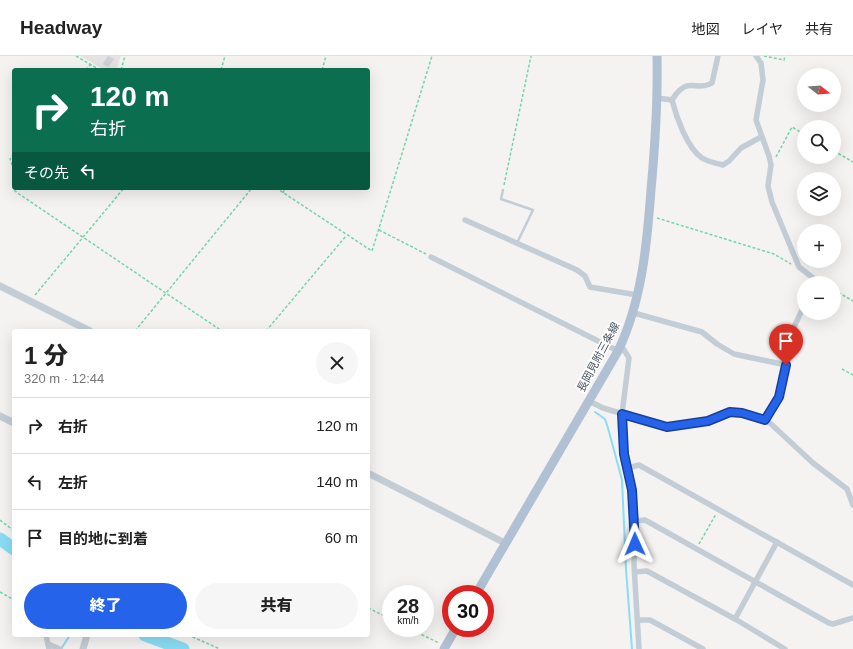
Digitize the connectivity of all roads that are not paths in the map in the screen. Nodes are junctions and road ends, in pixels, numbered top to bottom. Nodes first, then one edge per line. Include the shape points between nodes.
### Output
1 (657, 56) edge
2 (718, 56) edge
3 (757, 57) edge
4 (657, 98) junction
5 (672, 100) junction
6 (761, 136) junction
7 (503, 190) road end
8 (465, 220) dead end
9 (516, 243) junction
10 (431, 257) road end
11 (811, 276) edge
12 (0, 286) edge
13 (637, 295) junction
14 (634, 313) junction
15 (797, 320) edge
16 (86, 329) edge
17 (620, 348) junction
18 (786, 365) junction
19 (589, 401) junction
20 (622, 414) junction
21 (0, 416) edge
22 (765, 420) junction
23 (12, 422) edge
24 (628, 468) junction
25 (370, 474) edge
26 (853, 504) edge
27 (634, 521) junction
28 (777, 542) junction
29 (506, 543) junction
30 (635, 572) junction
31 (755, 582) junction
32 (481, 585) edge
33 (853, 585) edge
34 (735, 618) junction
35 (853, 618) edge
36 (638, 620) junction
37 (86, 637) edge
38 (451, 637) edge
39 (49, 646) edge
40 (445, 647) edge
41 (782, 648) edge
42 (60, 649) edge
43 (83, 649) edge
44 (639, 649) edge
45 (702, 649) edge

1 - 4 main road, 長岡見附三条線
2 - 5 street via 712,83 708,86 685,85 678,90
3 - 6 street via 761,63 763,80 756,120
4 - 5 street
4 - 13 main road, 長岡見附三条線 via 649,215
5 - 6 street via 675,113 690,145 700,157 723,164 741,148
6 - 11 street via 771,165 768,186 772,202 799,267
7 - 9 lane via 501,199 534,210
8 - 9 street
9 - 13 street via 577,270 585,276 590,287
10 - 17 street
12 - 16 street
13 - 14 main road, 長岡見附三条線
14 - 17 main road, 長岡見附三条線
14 - 18 street via 702,332 734,354
15 - 18 street
17 - 19 main road, 長岡見附三条線
17 - 20 street via 629,358
18 - 22 street via 779,397
19 - 20 street
19 - 29 main road, 長岡見附三条線
20 - 22 street via 667,427 708,421 730,412
20 - 24 street via 624,454
21 - 23 street
22 - 26 street via 812,463 847,489
24 - 27 street
24 - 28 street via 639,465
25 - 29 street
27 - 30 street
27 - 31 street via 645,520
28 - 31 street
28 - 33 street
29 - 32 main road, 長岡見附三条線
30 - 34 street via 647,571
30 - 36 street
31 - 34 street
31 - 35 street via 829,623
34 - 41 street
36 - 44 street
36 - 45 street via 650,620
37 - 43 street
38 - 40 main road
39 - 42 street

